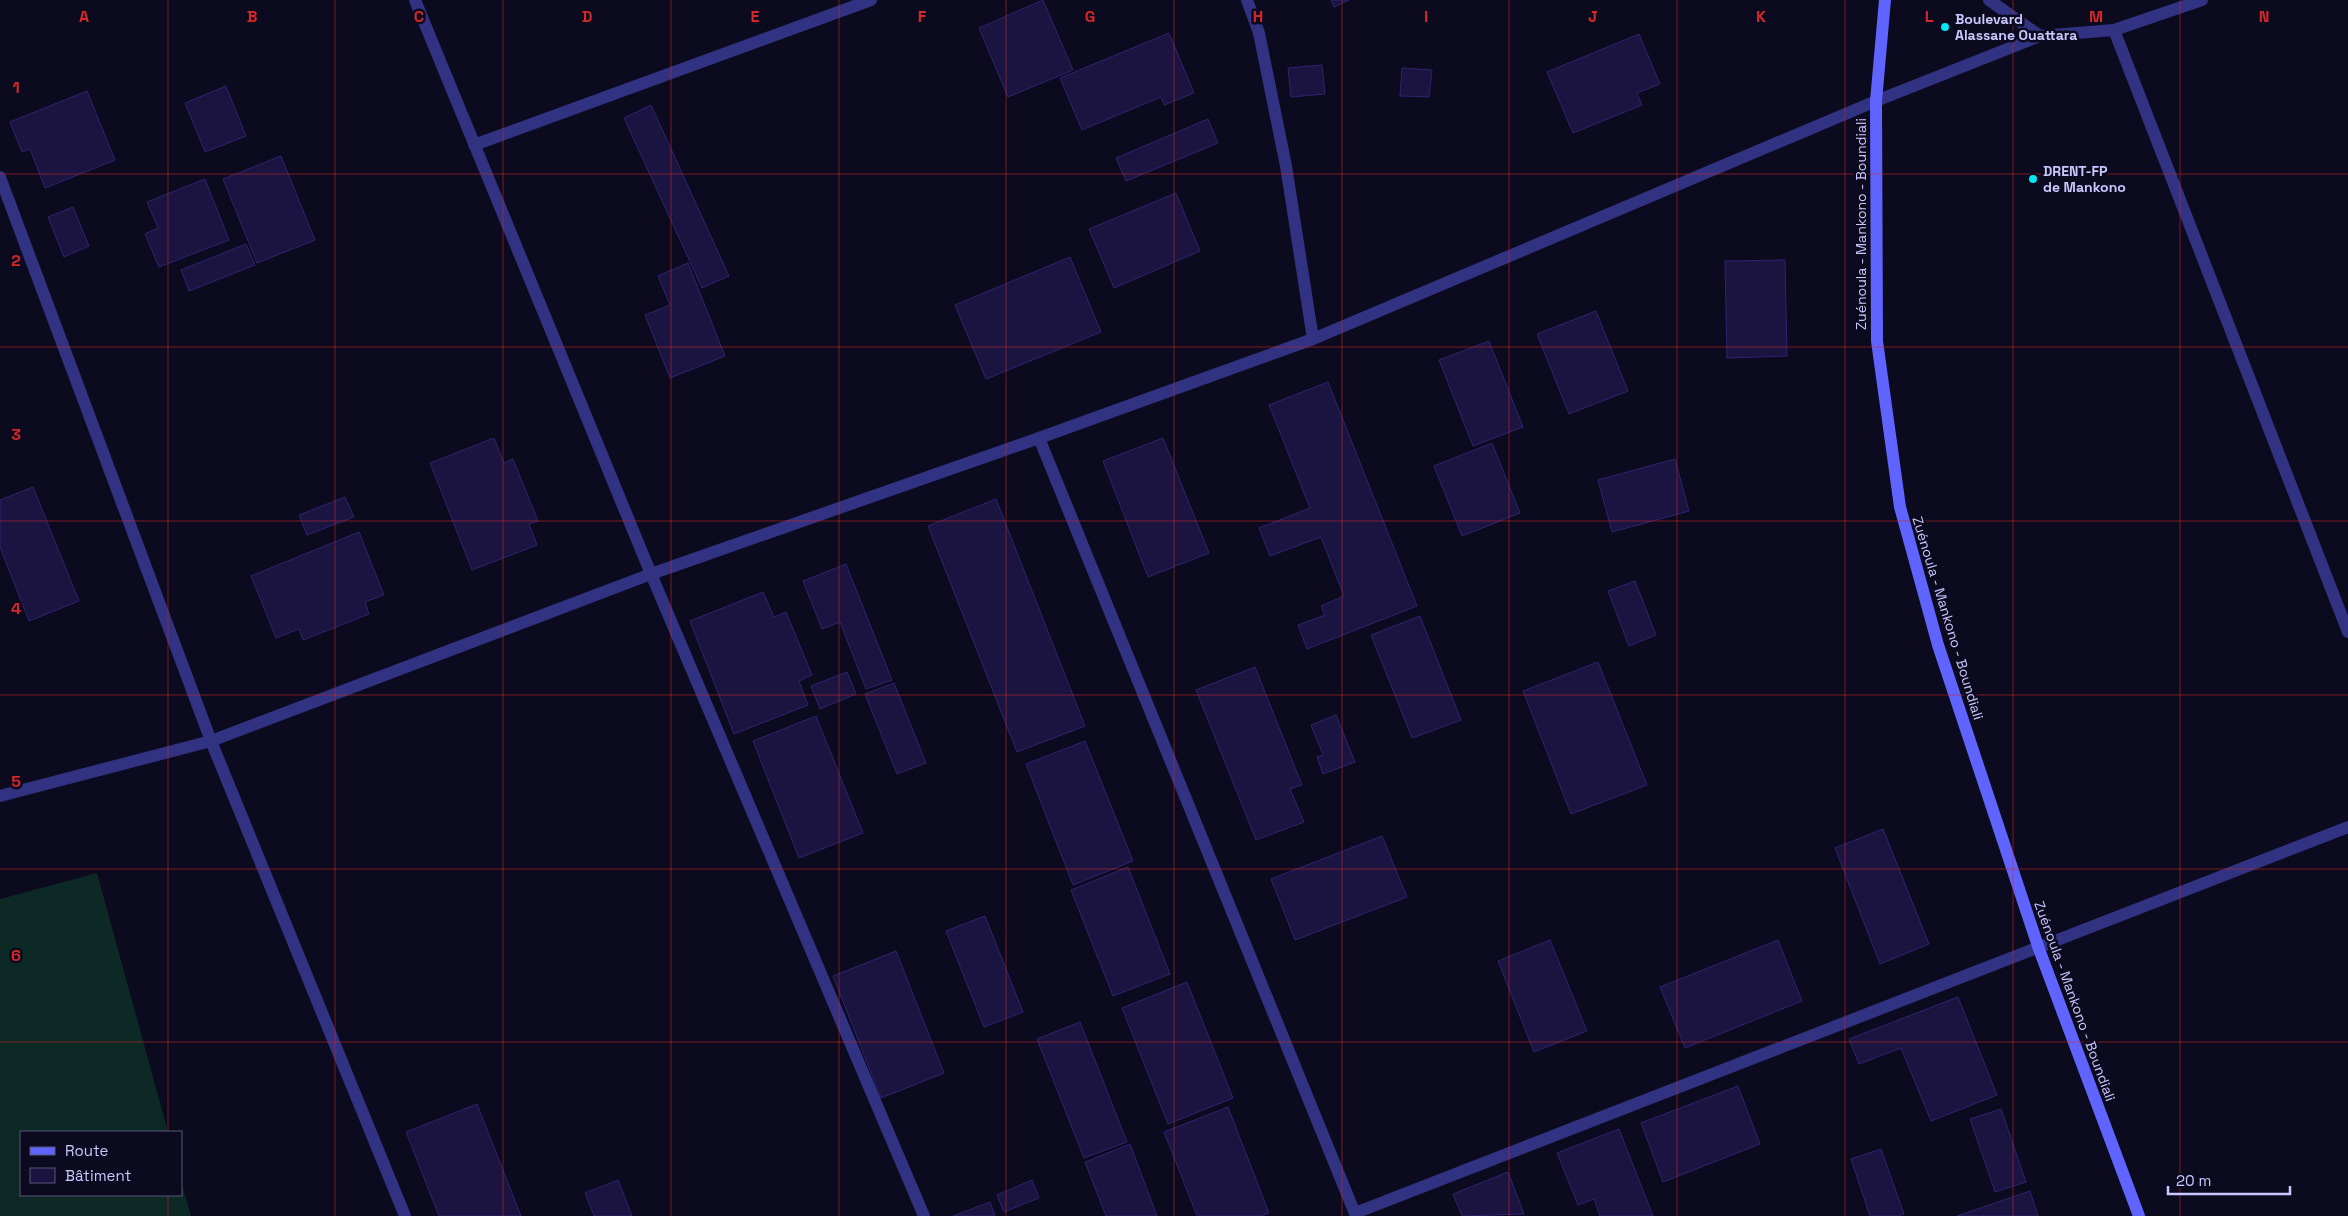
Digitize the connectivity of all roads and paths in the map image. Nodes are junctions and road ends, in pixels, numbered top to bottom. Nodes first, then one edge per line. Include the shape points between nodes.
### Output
1 (415, 0) edge
2 (871, 0) edge
3 (1247, 0) edge
4 (1885, 0) edge
5 (1990, 0) edge
6 (2202, 0) edge
7 (2114, 30) junction
8 (2040, 36) junction
9 (1876, 101) junction
10 (474, 146) junction
11 (0, 177) edge
12 (1313, 339) junction
13 (1039, 438) junction
14 (651, 574) junction
15 (2348, 632) edge
16 (211, 740) junction
17 (0, 796) edge
18 (2348, 827) edge
19 (2039, 949) junction
20 (1356, 1214) edge
21 (405, 1216) edge
22 (924, 1216) edge
23 (2139, 1216) edge

1 - 10 street
2 - 10 street
3 - 12 street via 1259,33 1286,166
4 - 9 main road, Zuénoula - Mankono - Boundiali
5 - 8 street
6 - 7 street
7 - 8 street
7 - 15 street
8 - 9 street
9 - 12 street
9 - 19 main road, Zuénoula - Mankono - Boundiali via 1877,341 1900,507 1938,645
10 - 14 street
11 - 16 street
12 - 13 street
13 - 14 street
13 - 20 street
14 - 16 street
14 - 22 street
16 - 17 street
16 - 21 street
18 - 19 street
19 - 20 street
19 - 23 main road, Zuénoula - Mankono - Boundiali

